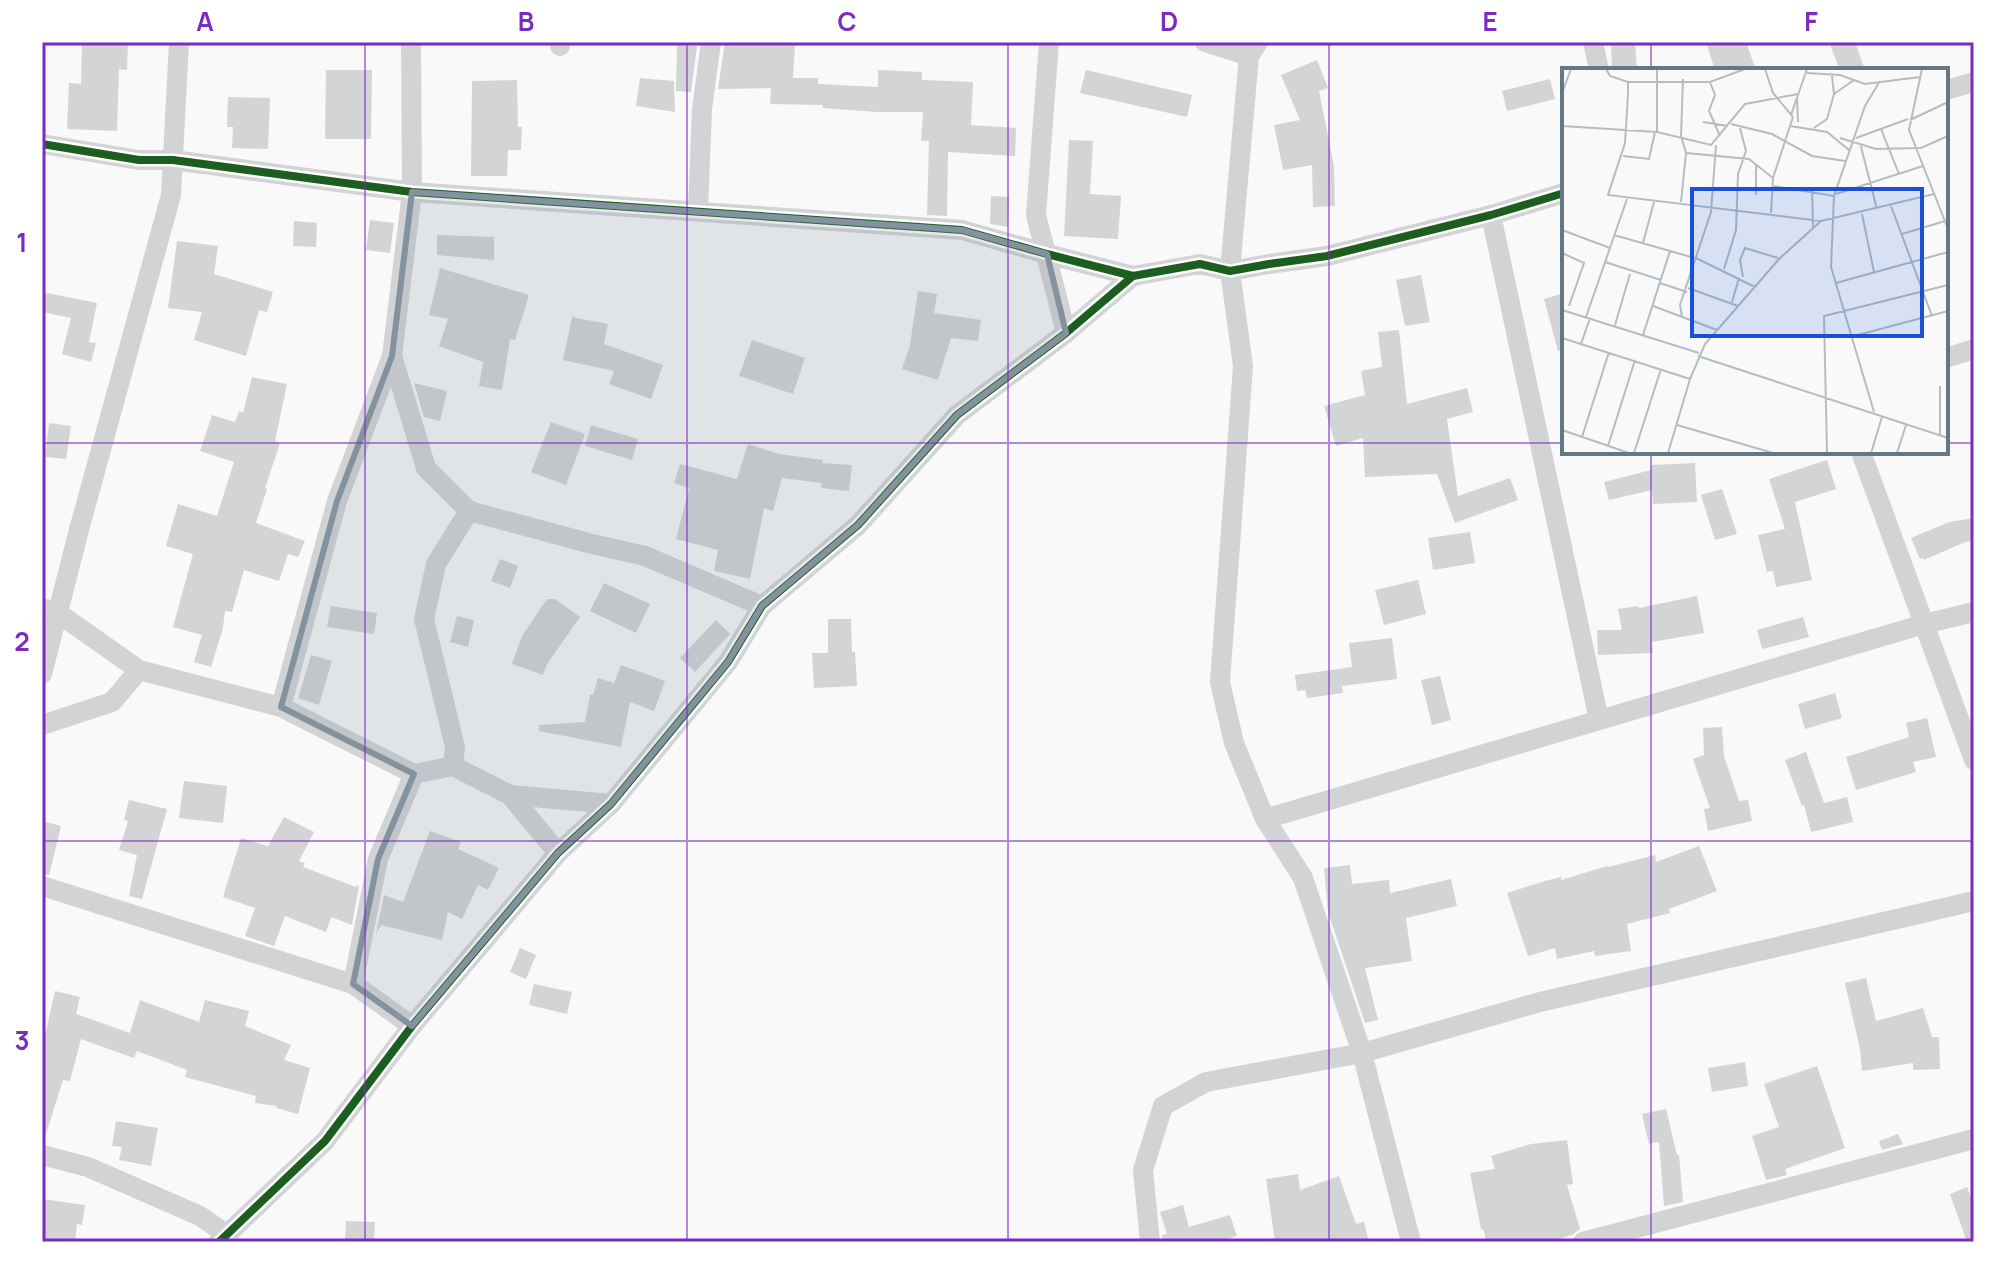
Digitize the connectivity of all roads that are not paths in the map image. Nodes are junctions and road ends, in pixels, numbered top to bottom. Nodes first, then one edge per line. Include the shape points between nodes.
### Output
1 (179, 42) edge
2 (411, 42) edge
3 (711, 42) edge
4 (1049, 42) edge
5 (1205, 42) edge
6 (1593, 42) edge
7 (1254, 49) edge
8 (1599, 68) edge
9 (1974, 82) edge
10 (1948, 89) edge
11 (42, 144) edge
12 (173, 160) junction
13 (412, 192) junction
14 (1562, 194) edge
15 (698, 211) junction
16 (1491, 215) junction
17 (1047, 254) junction
18 (1230, 271) junction
19 (1133, 276) junction
20 (1066, 333) junction
21 (1974, 349) edge
22 (392, 356) junction
23 (1948, 357) edge
24 (1862, 454) edge
25 (469, 511) junction
26 (762, 606) junction
27 (50, 611) edge
28 (1974, 612) edge
29 (1924, 624) junction
30 (139, 670) junction
31 (42, 674) edge
32 (281, 707) junction
33 (1599, 720) junction
34 (42, 725) edge
35 (1974, 760) edge
36 (453, 766) junction
37 (414, 774) junction
38 (510, 795) junction
39 (611, 804) junction
40 (1265, 819) junction
41 (558, 853) junction
42 (42, 886) edge
43 (1974, 901) edge
44 (353, 984) junction
45 (412, 1026) junction
46 (1362, 1053) junction
47 (1974, 1139) edge
48 (42, 1155) edge
49 (223, 1238) edge
50 (1150, 1242) edge
51 (1411, 1242) edge
52 (1583, 1242) edge

1 - 12 street
2 - 13 street
3 - 15 street
4 - 17 street via 1036,215
5 - 7 street
6 - 8 street
7 - 18 street
9 - 10 street
11 - 12 street via 139,160
12 - 13 street
12 - 27 street via 171,195 84,511
13 - 15 street
13 - 22 street
14 - 16 street
15 - 17 street via 962,230
16 - 18 street via 1327,256
16 - 33 street
17 - 19 street
17 - 20 street
18 - 19 street via 1200,264
18 - 40 street via 1243,366 1220,682 1234,743
19 - 20 street
20 - 26 street via 957,415 858,525
21 - 23 street
22 - 25 street via 426,468
22 - 32 street via 337,501
24 - 29 street
25 - 26 street via 645,556
25 - 36 street via 436,564 424,619 455,747
26 - 39 street via 728,662
27 - 30 street
27 - 31 street
28 - 29 street
29 - 33 street
29 - 35 street
30 - 32 street
30 - 34 street via 112,702
32 - 37 street
33 - 40 street
36 - 37 street
36 - 38 street
37 - 44 street via 378,859
38 - 39 street
38 - 41 street
39 - 41 street
40 - 46 street via 1303,878
41 - 45 street
42 - 44 street
43 - 46 street via 1540,1002
44 - 45 street
45 - 49 street via 325,1141
46 - 50 street via 1206,1082 1163,1106 1143,1170
46 - 51 street
47 - 52 street
48 - 49 street via 88,1167 200,1216

